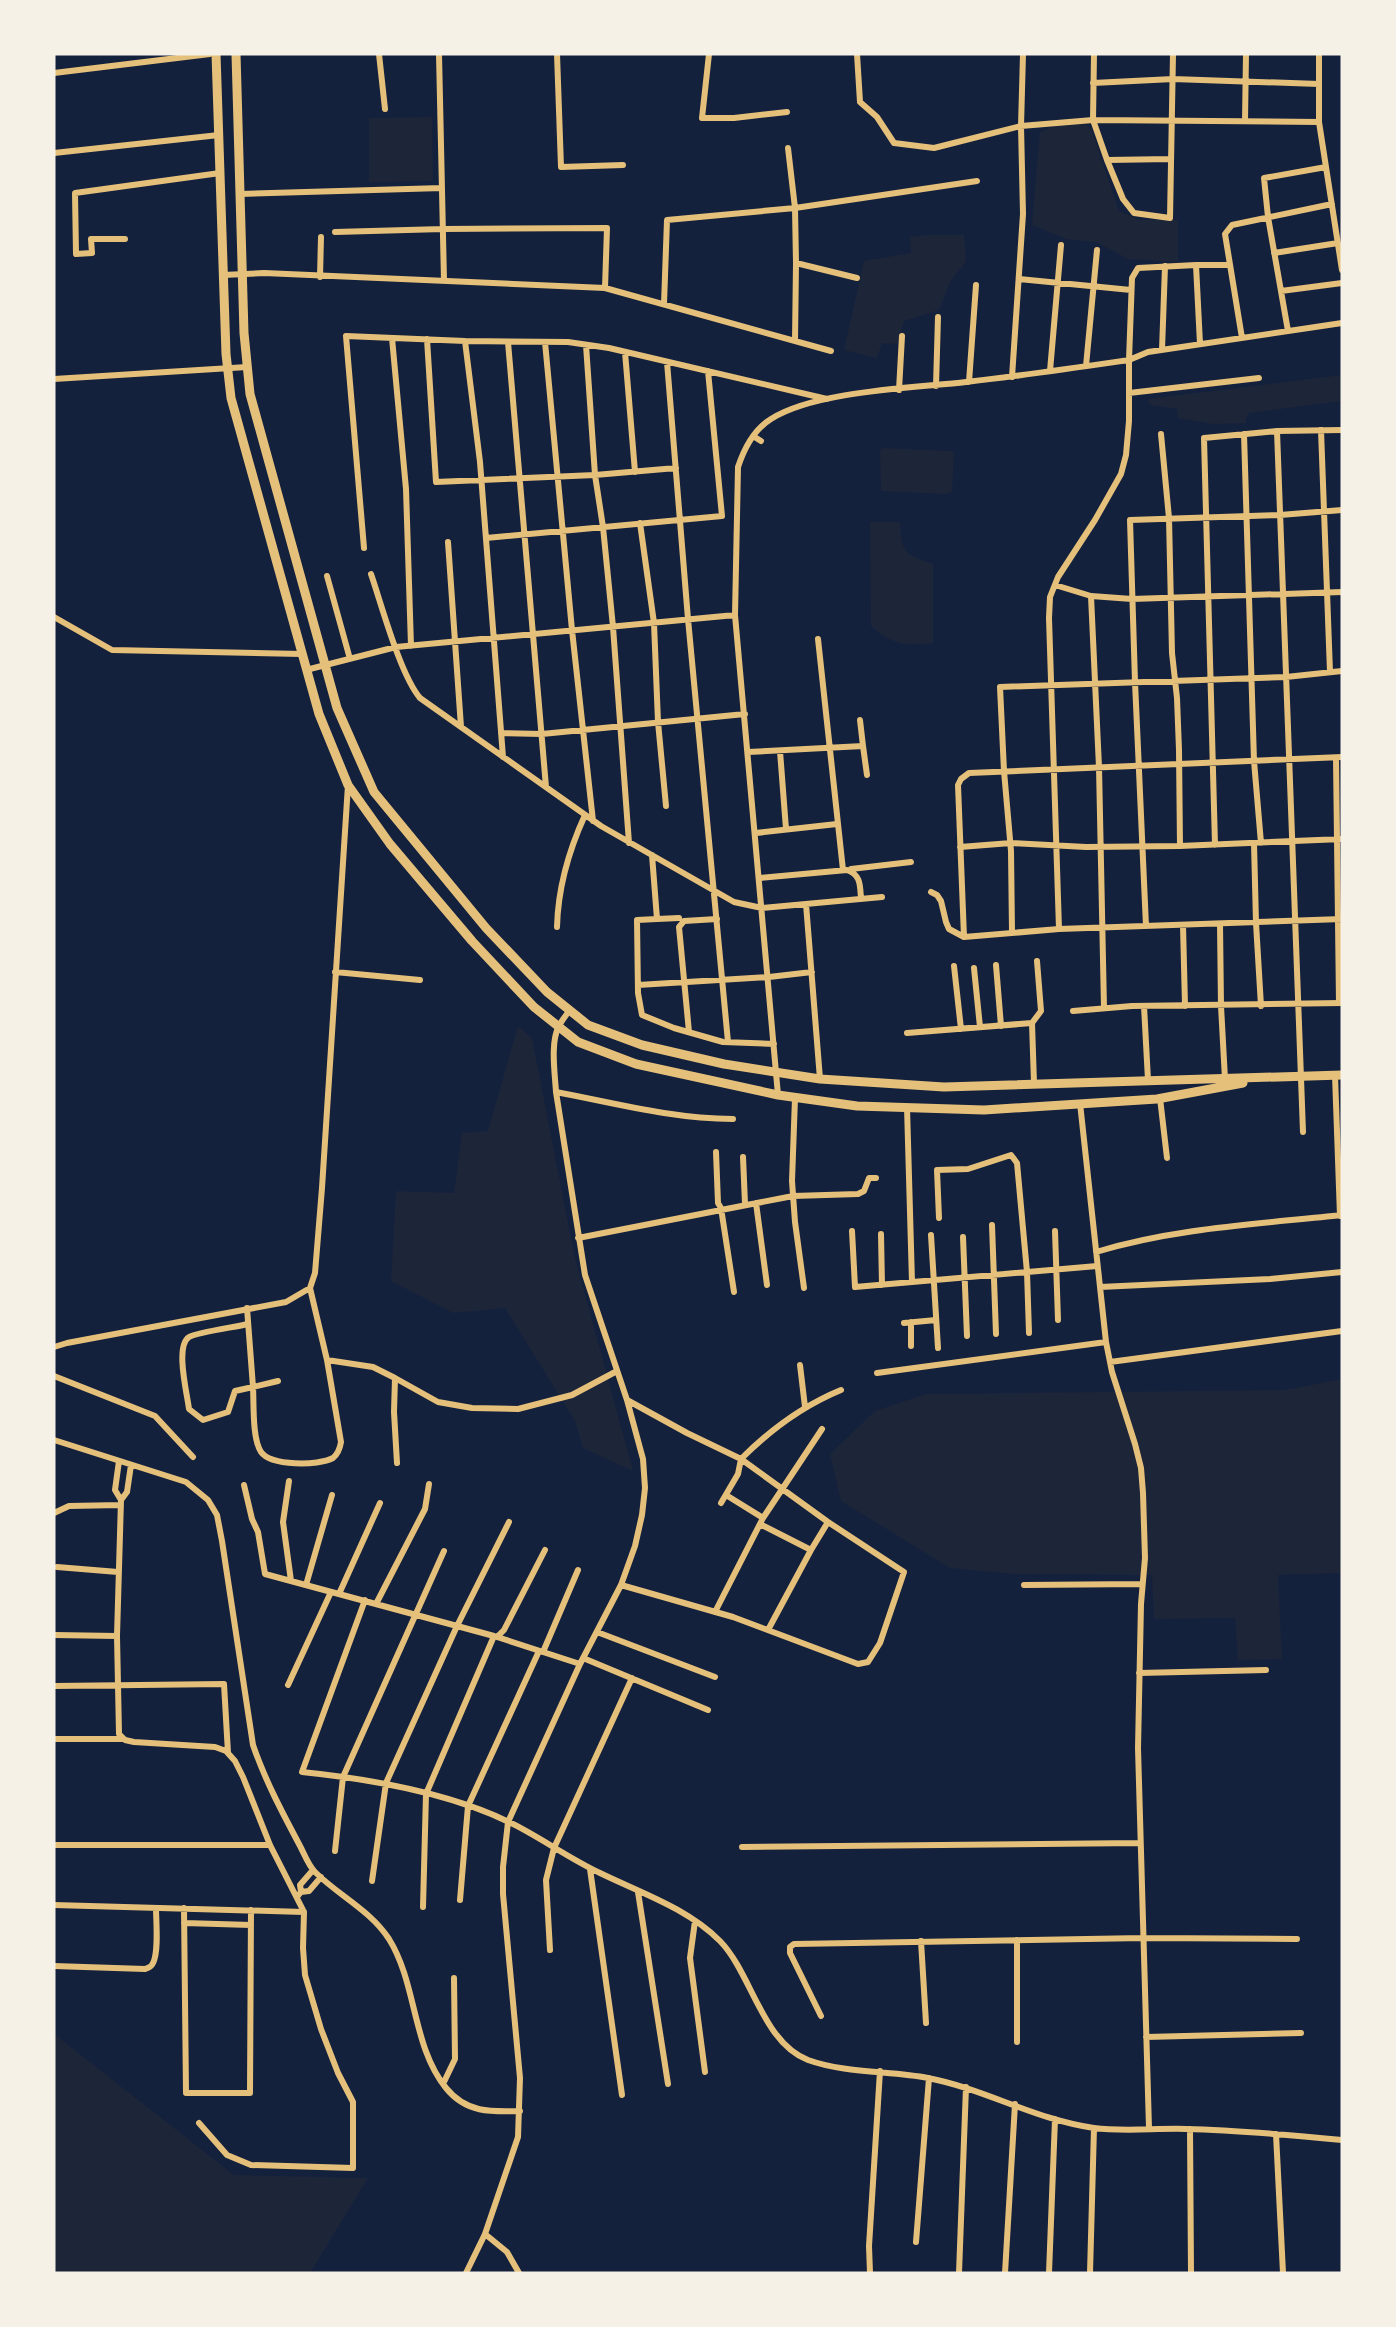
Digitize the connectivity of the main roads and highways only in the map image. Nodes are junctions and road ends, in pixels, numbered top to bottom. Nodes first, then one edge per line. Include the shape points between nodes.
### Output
1 (216, 54) edge
2 (236, 54) edge
3 (1339, 1075) edge
4 (1269, 1079) junction

1 - 4 main road via 231,398 319,714 348,786 390,844 534,1007 578,1042 636,1064 778,1095 857,1106 984,1110 1080,1104 1160,1098
2 - 4 main road via 242,274 250,394 338,708 374,792 486,928 547,992 588,1025 642,1046 820,1079 944,1087
3 - 4 main road

